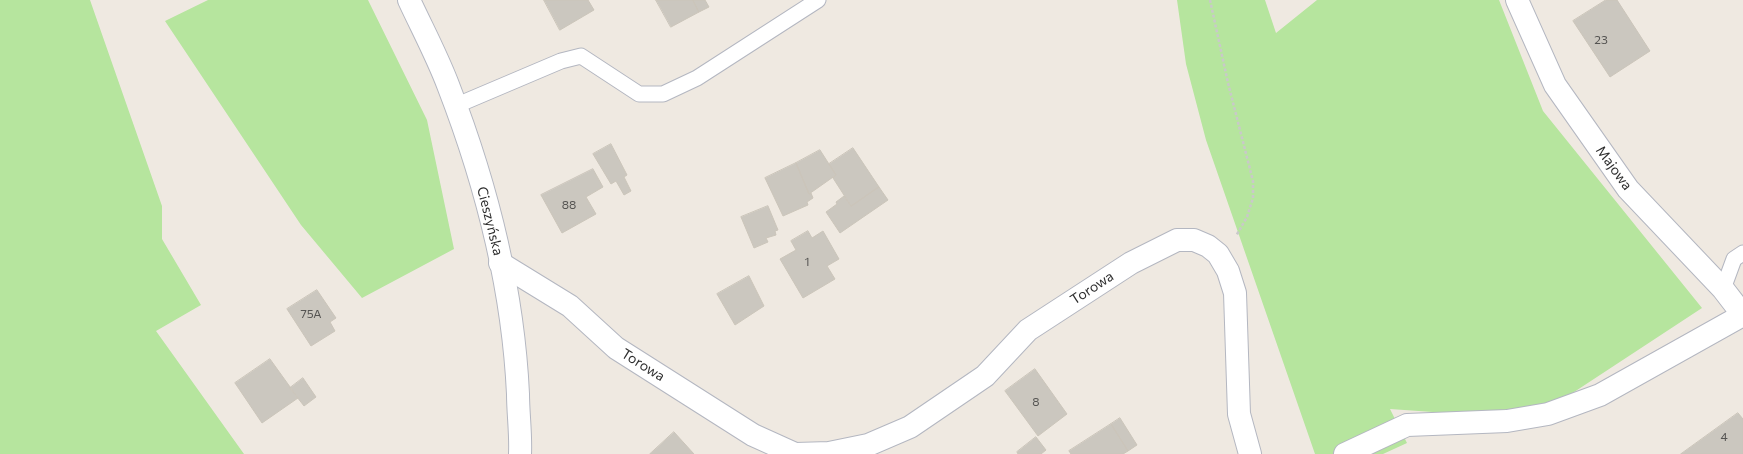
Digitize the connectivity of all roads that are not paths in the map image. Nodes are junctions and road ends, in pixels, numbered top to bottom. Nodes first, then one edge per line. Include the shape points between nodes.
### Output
1 (409, 0) edge
2 (818, 0) edge
3 (1517, 0) edge
4 (455, 106) junction
5 (1743, 253) edge
6 (500, 263) junction
7 (1723, 289) junction
8 (1743, 315) edge
9 (520, 454) edge
10 (795, 454) edge
11 (1250, 454) edge
12 (1345, 454) edge

1 - 4 street, Cieszyńska via 448,84
2 - 4 lane via 698,78 663,94 640,94 581,56 561,61
3 - 7 street, Majowa via 1555,85 1628,189
4 - 6 street, Cieszyńska via 472,152
5 - 7 lane via 1734,259
6 - 9 street, Cieszyńska via 510,307 516,354
6 - 10 street, Torowa via 570,306 616,348 752,434
7 - 8 street, Majowa
8 - 12 street via 1600,395 1548,414 1507,421 1407,425
10 - 11 street, Torowa via 829,453 868,445 910,427 985,376 1028,330 1131,263 1177,240 1194,240 1208,246 1218,254 1228,271 1235,293 1239,414

